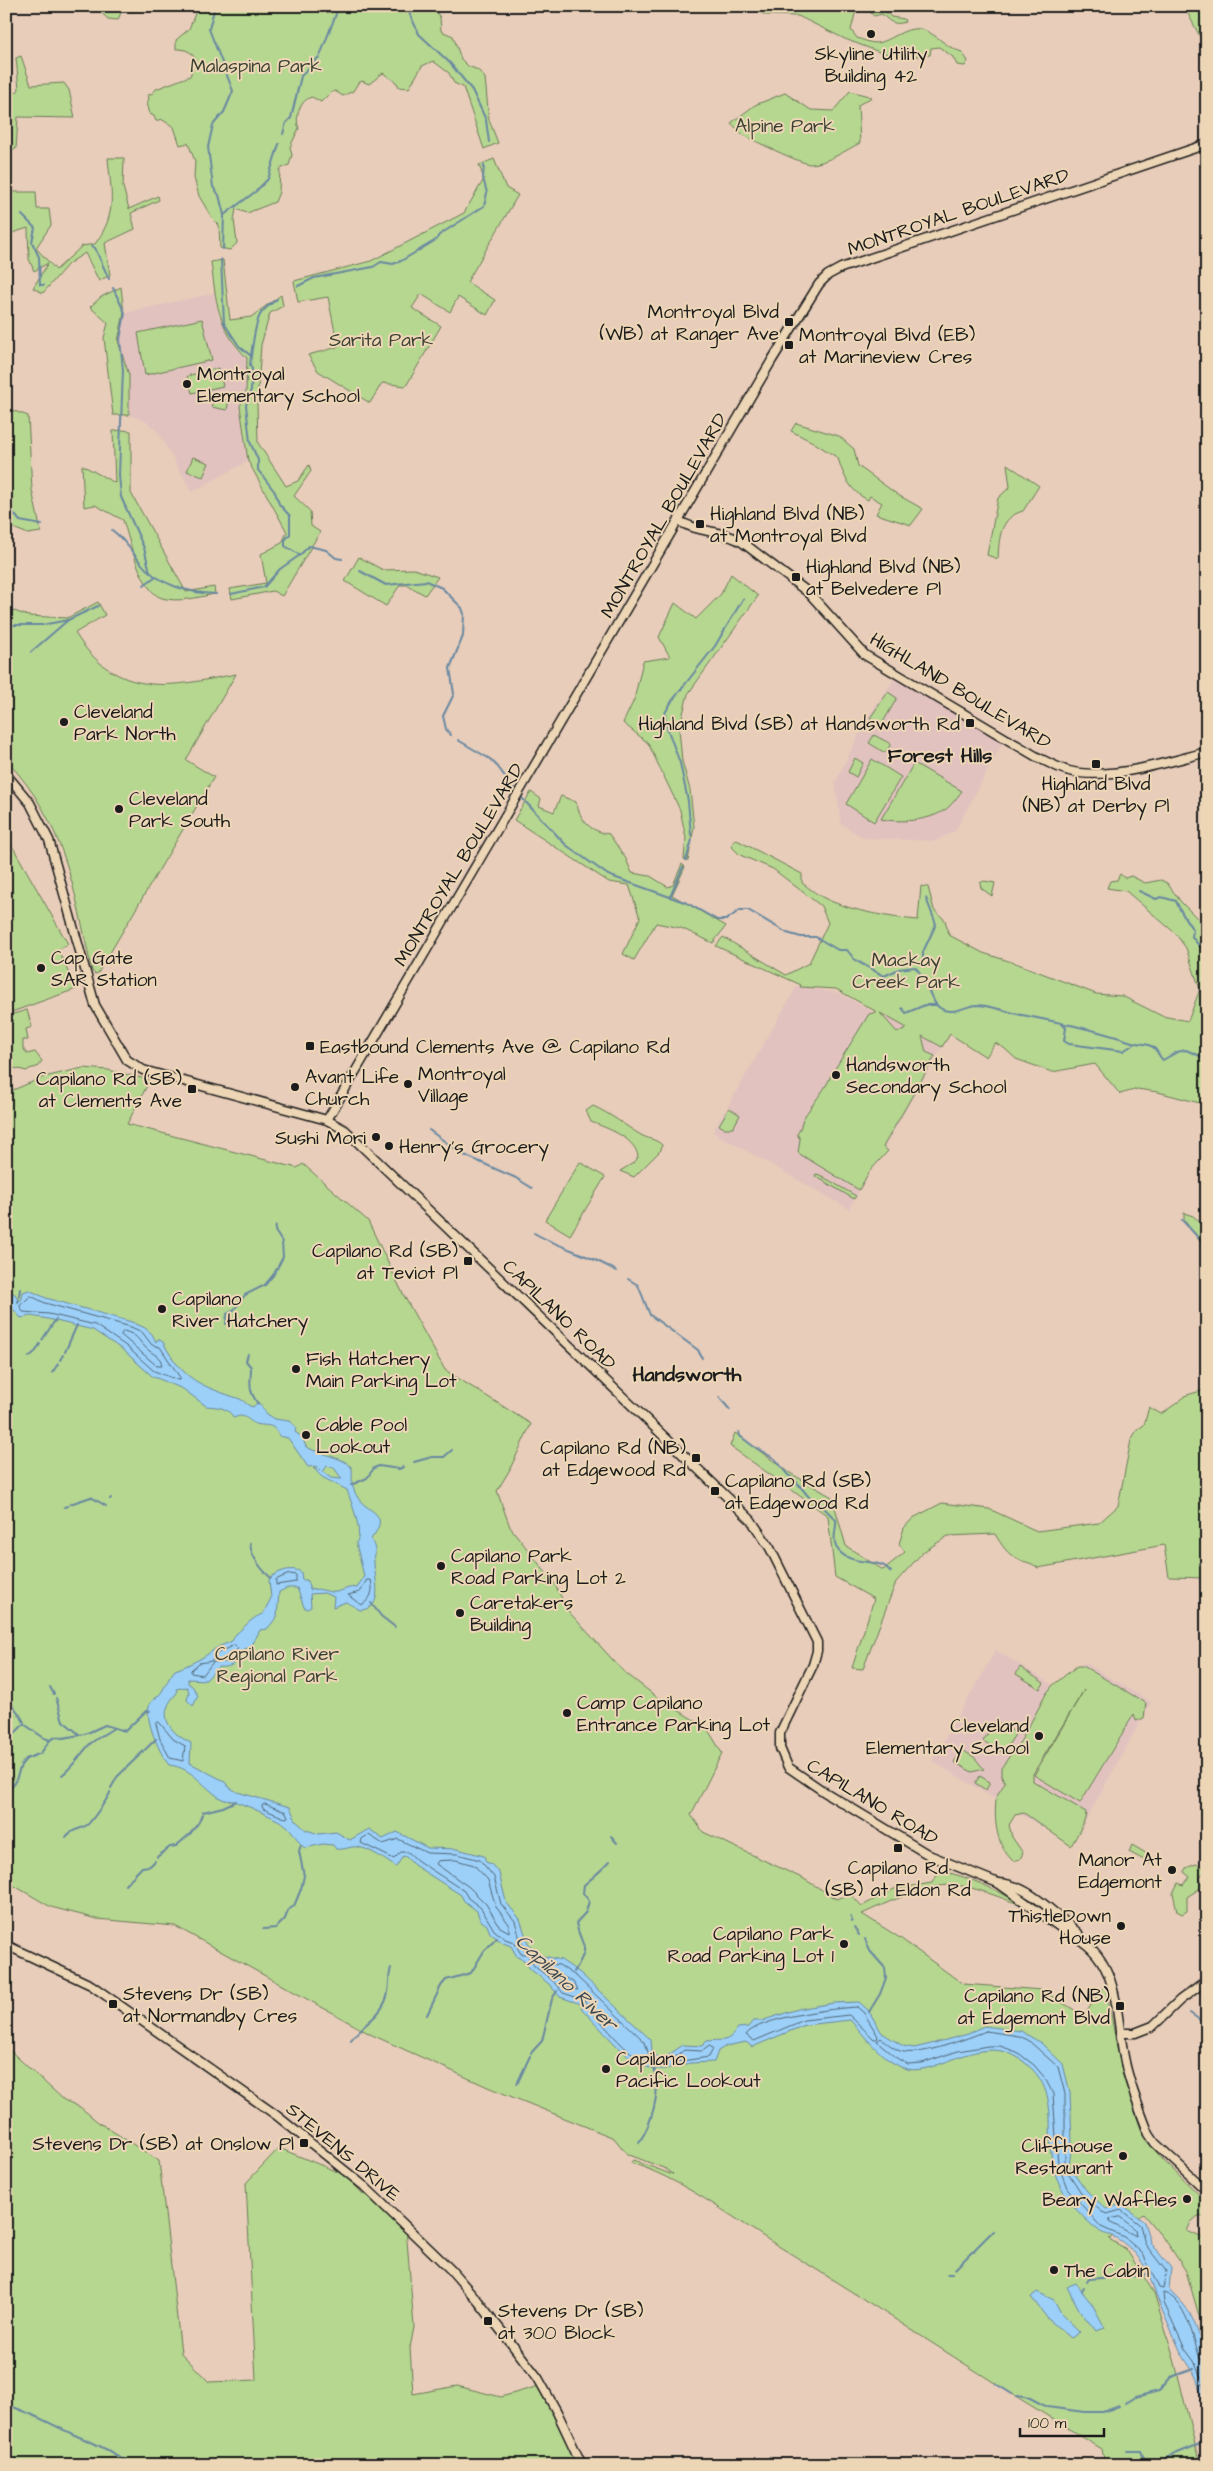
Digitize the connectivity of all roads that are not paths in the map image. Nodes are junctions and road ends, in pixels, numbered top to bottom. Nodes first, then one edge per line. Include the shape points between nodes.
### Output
1 (1207, 144) edge
2 (679, 521) junction
3 (1207, 752) edge
4 (6, 774) edge
5 (327, 1120) junction
6 (998, 1883) junction
7 (1016, 1896) junction
8 (1041, 1902) junction
9 (1044, 1914) junction
10 (1071, 1927) junction
11 (1080, 1939) junction
12 (6, 1945) edge
13 (1207, 1980) edge
14 (1120, 2034) junction
15 (1207, 2191) edge
16 (582, 2465) edge

1 - 2 street, MONTROYAL BOULEVARD via 828,275 807,303
2 - 3 street, HIGHLAND BOULEVARD via 742,542 809,593 865,655 1053,765 1069,771 1106,773
2 - 5 street, MONTROYAL BOULEVARD
4 - 5 street, CAPILANO ROAD via 30,803 50,840 92,996 127,1060 137,1068
5 - 6 street, CAPILANO ROAD via 345,1130 762,1533 817,1642 813,1665 780,1733 780,1748 788,1767 929,1855
6 - 7 street, CAPILANO ROAD
6 - 8 street, CAPILANO ROAD via 1007,1884
7 - 8 street
7 - 9 street, CAPILANO ROAD
8 - 10 street, CAPILANO ROAD
9 - 10 street
9 - 11 street, CAPILANO ROAD
10 - 11 street, CAPILANO ROAD
11 - 14 street, CAPILANO ROAD via 1099,1957 1110,1976
12 - 16 street, STEVENS DRIVE via 91,1985 276,2115 371,2192 451,2270 526,2362 557,2412
13 - 14 street via 1153,2026 1135,2033
14 - 15 street, CAPILANO ROAD via 1125,2063 1149,2134

